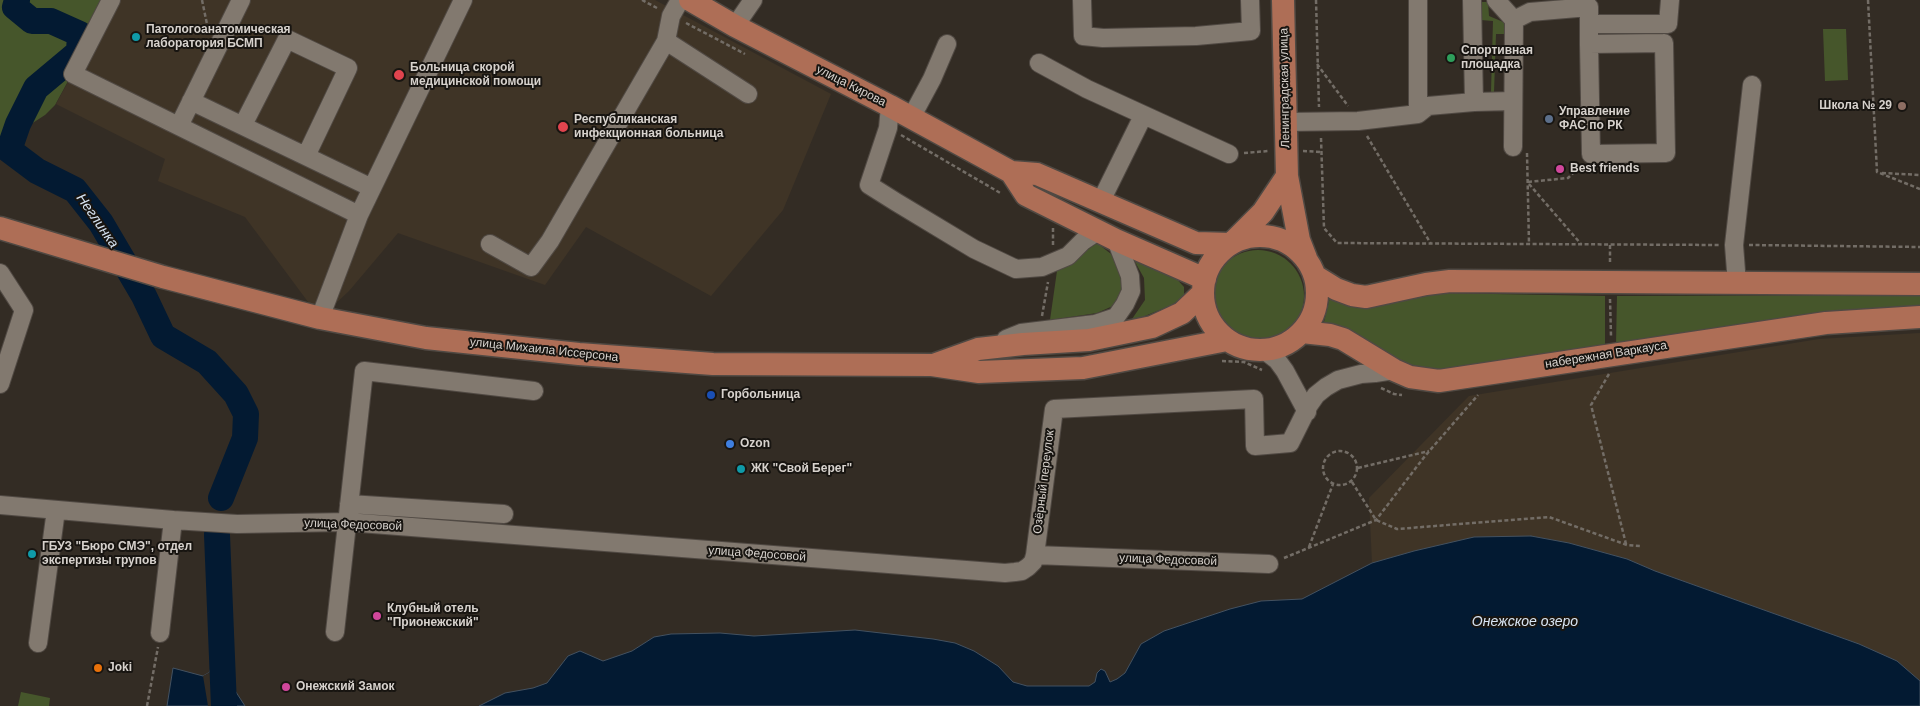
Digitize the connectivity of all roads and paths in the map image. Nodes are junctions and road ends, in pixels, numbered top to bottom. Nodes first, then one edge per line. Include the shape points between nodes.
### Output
1 (110, 0) edge
2 (241, 0) edge
3 (463, 0) edge
4 (680, 0) edge
5 (690, 0) edge
6 (753, 0) edge
7 (1082, 0) edge
8 (1250, 0) edge
9 (1283, 0) edge
10 (1316, 0) edge
11 (1418, 0) edge
12 (1472, 0) edge
13 (1496, 0) edge
14 (1670, 0) edge
15 (1868, 0) edge
16 (1514, 20) junction
17 (1589, 24) junction
18 (735, 26) junction
19 (666, 41) junction
20 (947, 44) dead end
21 (1589, 44) junction
22 (1039, 63) dead end
23 (1317, 63) junction
24 (1752, 85) dead end
25 (748, 94) dead end
26 (191, 101) junction
27 (1513, 101) junction
28 (1474, 102) junction
29 (890, 106) junction
30 (1418, 114) junction
31 (1143, 116) junction
32 (911, 118) junction
33 (1358, 121) junction
34 (1286, 122) junction
35 (1320, 122) junction
36 (243, 125) junction
37 (179, 126) junction
38 (1520, 147) joint
39 (1273, 150) dead end
40 (1229, 154) joint
41 (1591, 154) junction
42 (306, 156) junction
43 (1011, 172) junction
44 (1877, 172) junction
45 (1920, 175) edge
46 (1287, 176) junction
47 (1528, 182) junction
48 (372, 188) junction
49 (1920, 189) edge
50 (1101, 201) junction
51 (359, 214) junction
52 (0, 228) edge
53 (1107, 235) junction
54 (490, 244) dead end
55 (1231, 244) junction
56 (1431, 244) junction
57 (1529, 244) junction
58 (1581, 244) junction
59 (1610, 245) junction
60 (1734, 245) junction
61 (1920, 246) edge
62 (1310, 267) junction
63 (0, 273) edge
64 (1610, 283) junction
65 (1737, 284) junction
66 (1920, 284) edge
67 (1204, 286) junction
68 (1920, 317) edge
69 (320, 318) junction
70 (1302, 332) junction
71 (1228, 340) junction
72 (978, 350) junction
73 (1264, 350) junction
74 (1611, 354) junction
75 (932, 365) junction
76 (1394, 370) junction
77 (0, 384) edge
78 (1483, 390) dead end
79 (534, 391) dead end
80 (1307, 412) junction
81 (1429, 451) junction
82 (1358, 468) junction
83 (1352, 482) junction
84 (1333, 484) junction
85 (349, 504) junction
86 (0, 505) edge
87 (56, 510) junction
88 (504, 514) dead end
89 (173, 520) junction
90 (1376, 520) junction
91 (347, 522) junction
92 (1627, 544) junction
93 (1641, 546) dead end
94 (1308, 548) junction
95 (1035, 556) junction
96 (1269, 564) joint
97 (335, 632) dead end
98 (160, 633) joint
99 (38, 643) dead end
100 (147, 706) edge

1 - 37 street via 73,74
2 - 26 street
3 - 48 street
4 - 19 street via 671,16
5 - 18 main road, улица Кирова
6 - 18 street
7 - 8 street via 1084,36 1103,38 1251,31
9 - 34 main road, Ленинградская улица
10 - 23 path
11 - 30 street
12 - 28 street
13 - 16 street
14 - 17 street via 1668,24
15 - 44 path
16 - 17 street via 1530,12 1589,7
16 - 27 street
17 - 21 street
18 - 29 main road, улица Кирова
19 - 25 street
19 - 54 street via 550,241 531,266
20 - 32 street
21 - 41 street
21 - 41 street via 1664,43 1665,70 1666,153
22 - 31 street
23 - 33 path
23 - 35 path
24 - 60 street
26 - 36 street
26 - 37 street
27 - 28 street
27 - 38 street
28 - 30 street via 1428,106
29 - 32 main road, улица Кирова
29 - 53 street via 888,128 869,185 974,249 1016,269 1042,267 1068,256 1083,241
30 - 33 street
31 - 40 street
31 - 50 street
32 - 43 main road, улица Кирова
33 - 35 street
33 - 56 path
34 - 35 street
34 - 46 main road, Ленинградская улица
35 - 56 path via 1324,228 1337,243
36 - 42 street
36 - 42 street via 287,39 348,68
37 - 51 street
38 - 47 path
39 - 40 path
41 - 47 path via 1568,178
42 - 48 street
43 - 50 main road, улица Кирова via 1037,174
43 - 53 main road, улица Кирова via 1026,195
44 - 45 path
44 - 49 path
46 - 55 main road via 1263,212
46 - 62 main road, Ленинградская улица via 1299,240
47 - 57 path
47 - 58 path
48 - 51 street
50 - 55 main road, улица Кирова via 1196,243
51 - 69 street
52 - 69 main road, улица Михаила Иссерсона via 163,277
53 - 67 main road, улица Кирова
53 - 72 street via 1130,276 1131,291 1116,317 1095,324 1021,333
55 - 62 main road via 1250,237 1271,237 1290,244
55 - 67 main road via 1210,265
56 - 57 path
57 - 58 path
58 - 59 path
59 - 60 path
59 - 64 path
60 - 61 path
60 - 65 street
62 - 64 main road via 1336,289 1366,297 1450,281
62 - 70 main road via 1318,296 1313,316
63 - 77 street via 24,310
64 - 65 main road
64 - 74 path
65 - 66 main road
67 - 71 main road via 1206,311 1214,328
67 - 72 main road, улица Михаила Иссерсона via 1182,313 1152,327 1089,340
68 - 74 main road, набережная Варкауса via 1826,323
69 - 75 main road, улица Михаила Иссерсона via 426,338 589,355 713,364
70 - 73 main road via 1285,345
70 - 76 main road, набережная Варкауса via 1343,339
71 - 73 main road via 1239,346
71 - 75 main road, улица Михаила Иссерсона via 1082,368 979,372
72 - 75 main road, улица Михаила Иссерсона
73 - 80 street via 1285,371
74 - 76 main road, набережная Варкауса via 1439,381 1410,377
74 - 92 path via 1611,370 1591,405
76 - 80 street via 1338,380 1316,395
78 - 81 path
79 - 85 street via 364,371
80 - 95 street, Озёрный переулок via 1290,443 1255,446 1254,399 1054,409
81 - 82 path
81 - 90 path
82 - 83 path
82 - 84 path via 1356,459 1349,452 1331,453 1324,460 1322,469
83 - 84 path via 1343,486
83 - 90 path
84 - 94 path
85 - 88 street
85 - 91 street
86 - 87 street
87 - 89 street
87 - 99 street
89 - 91 street, улица Федосовой via 237,524
89 - 98 street
90 - 92 path via 1397,529 1549,517
90 - 94 path
91 - 95 street, улица Федосовой via 1005,573 1022,571
91 - 97 street
92 - 93 path
94 - 96 path
95 - 96 street, улица Федосовой
98 - 100 path

